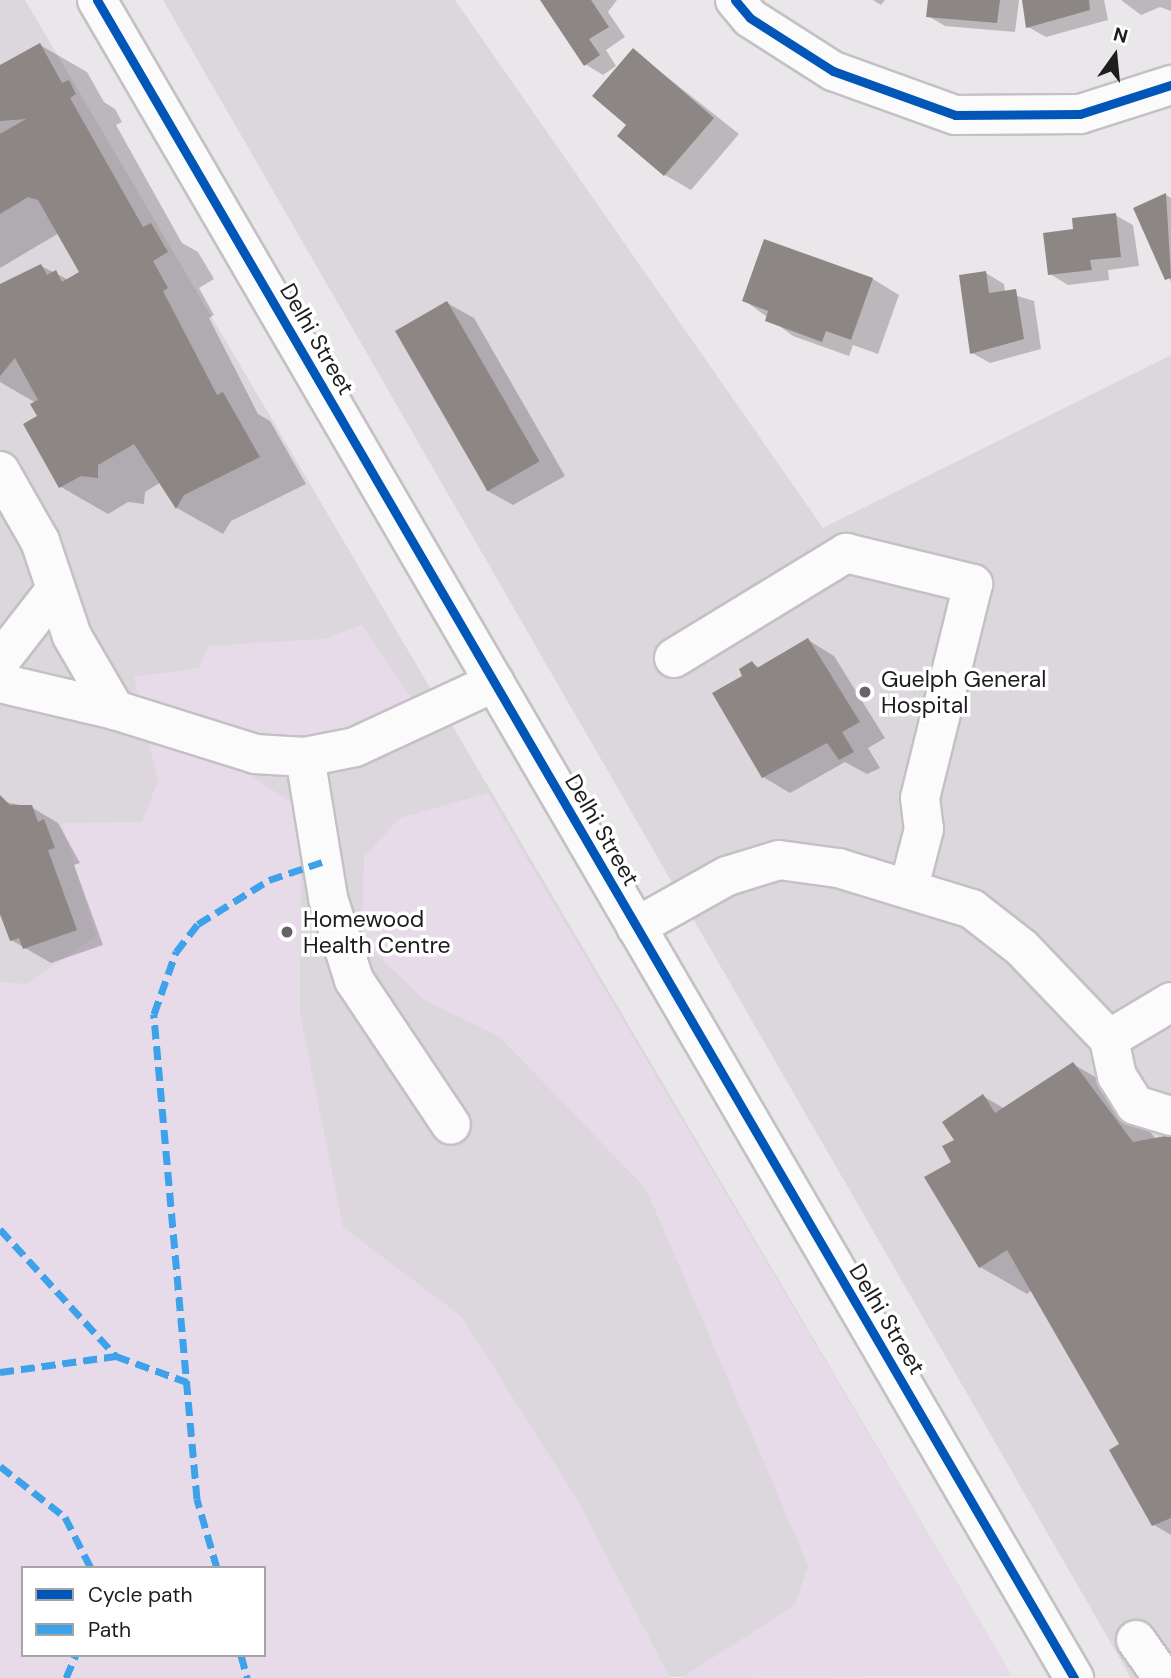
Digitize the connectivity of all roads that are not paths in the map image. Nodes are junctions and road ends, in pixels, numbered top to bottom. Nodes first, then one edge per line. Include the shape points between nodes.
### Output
1 (97, 0) edge
2 (735, 0) edge
3 (1171, 85) edge
4 (0, 471) edge
5 (56, 589) junction
6 (674, 658) dead end
7 (0, 661) edge
8 (495, 682) junction
9 (0, 683) edge
10 (115, 710) junction
11 (305, 757) junction
12 (898, 884) junction
13 (636, 926) junction
14 (1171, 1002) edge
15 (1109, 1039) junction
16 (1171, 1116) edge
17 (451, 1125) dead end
18 (1136, 1640) dead end
19 (1074, 1678) edge
20 (1163, 1678) edge

1 - 8 street, Delhi Street
2 - 3 street via 750,18 834,71 955,115 1080,114
4 - 5 street via 40,541
5 - 7 street
5 - 10 street via 72,636
6 - 12 street via 846,553 973,584 920,798 903,823
8 - 11 street via 355,747
8 - 13 street, Delhi Street
9 - 10 street
10 - 11 street via 255,754
11 - 17 street via 328,898 354,980
12 - 13 street via 779,860 727,876
12 - 15 street via 972,909 1022,947
13 - 19 street, Delhi Street
14 - 15 street
15 - 16 street via 1123,1092 1150,1113
18 - 20 street

